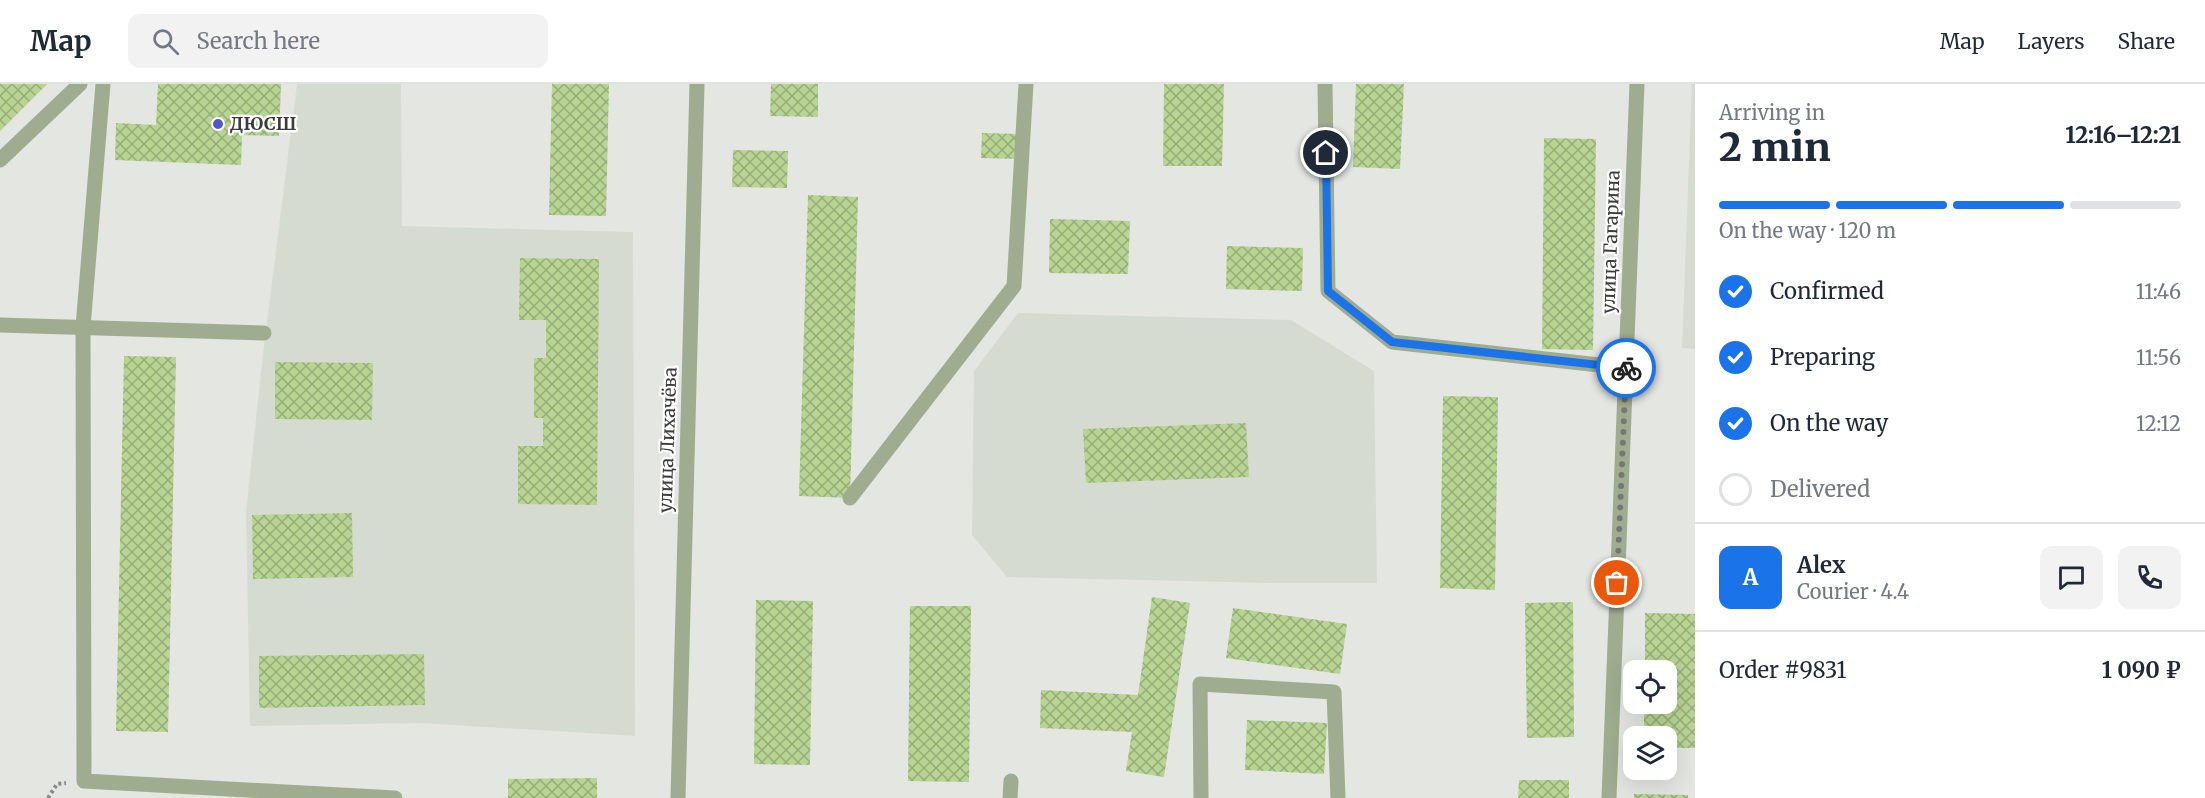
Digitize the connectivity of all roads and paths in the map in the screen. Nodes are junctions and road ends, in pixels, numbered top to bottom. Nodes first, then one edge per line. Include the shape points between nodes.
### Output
1 (80, 84) edge
2 (103, 84) edge
3 (697, 84) edge
4 (1026, 84) edge
5 (1325, 84) edge
6 (1637, 84) edge
7 (0, 160) edge
8 (0, 325) edge
9 (83, 327) junction
10 (264, 333) dead end
11 (1626, 368) junction
12 (850, 498) dead end
13 (1011, 781) dead end
14 (393, 798) edge
15 (678, 798) edge
16 (1010, 798) edge
17 (1201, 798) edge
18 (1338, 798) edge
19 (1609, 798) edge

1 - 7 street
2 - 9 street
3 - 15 street, улица Лихачёва
4 - 12 street via 1014,286
5 - 11 street via 1328,291 1392,342
6 - 11 street, улица Гагарина
8 - 9 street
9 - 10 street
9 - 14 street via 84,781
11 - 19 street, улица Гагарина
13 - 16 street
17 - 18 street via 1200,684 1334,692

